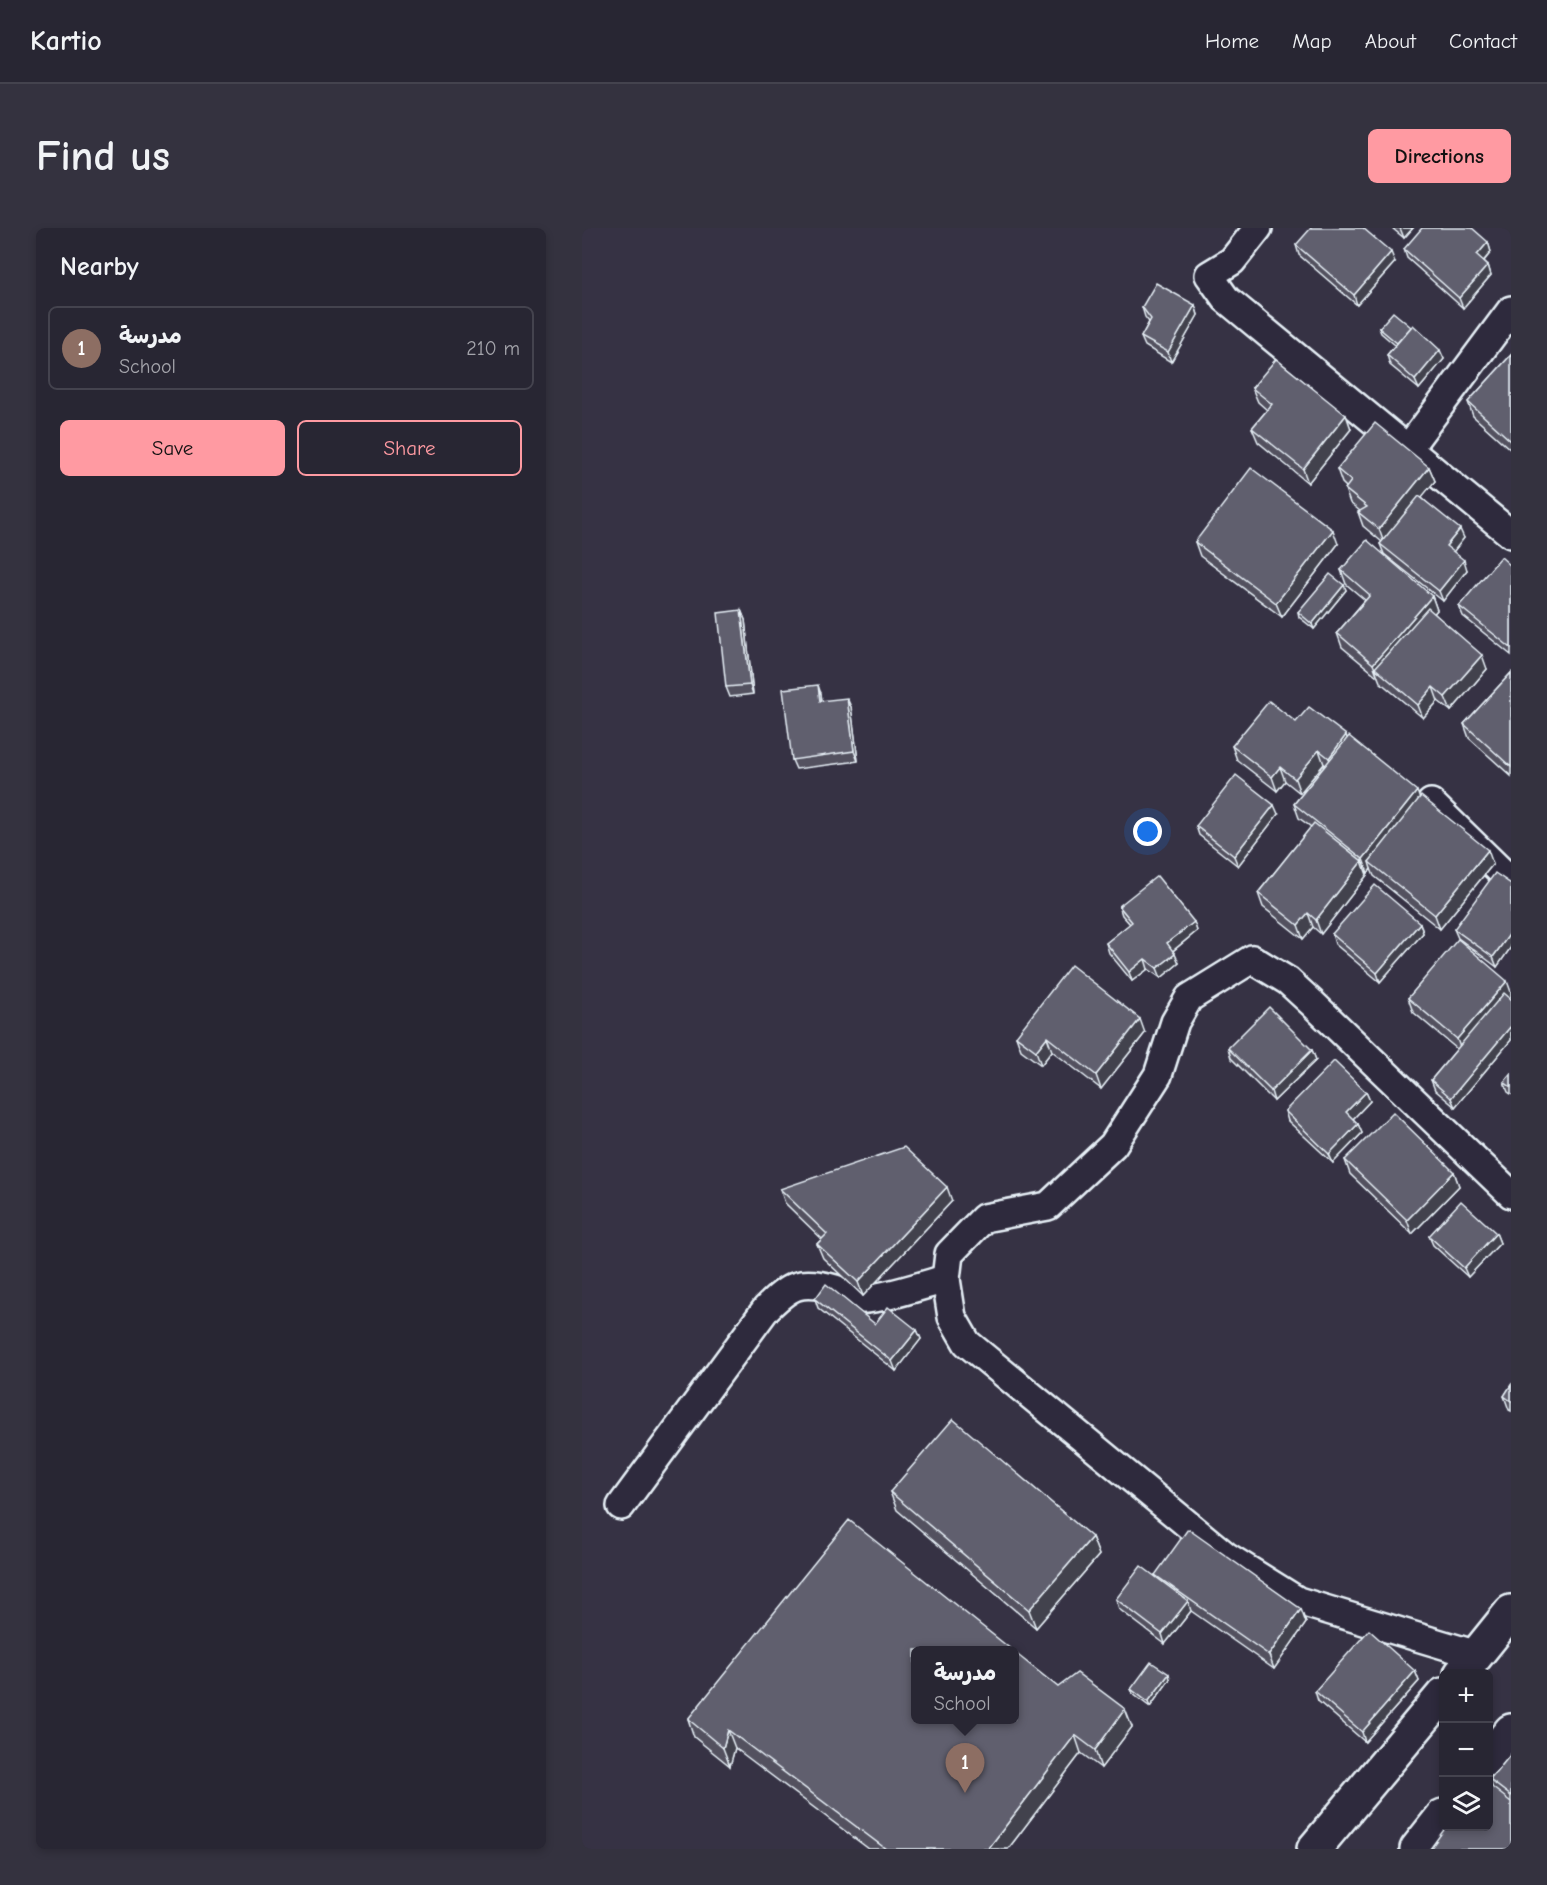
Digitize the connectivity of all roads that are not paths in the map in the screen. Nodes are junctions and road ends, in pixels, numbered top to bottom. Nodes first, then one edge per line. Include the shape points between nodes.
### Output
1 (1258, 228) edge
2 (1511, 310) edge
3 (1407, 450) junction
4 (1511, 534) edge
5 (1431, 803) edge
6 (1511, 881) edge
7 (1511, 1194) edge
8 (946, 1279) junction
9 (621, 1506) dead end
10 (1511, 1612) edge
11 (1469, 1664) edge
12 (1439, 1700) edge
13 (1511, 1731) edge
14 (1493, 1753) edge
15 (1439, 1821) edge
16 (1314, 1849) edge
17 (1417, 1849) edge

1 - 3 street via 1232,261 1209,275 1226,299
2 - 3 street
3 - 4 street
5 - 6 street
7 - 8 street via 1288,981 1252,959 1189,998 1175,1022 1158,1075 1113,1145 1048,1206 984,1218 949,1254
8 - 9 street via 855,1299 835,1289 807,1285 787,1288 766,1309
8 - 11 street via 951,1317 967,1343 1226,1556 1298,1600
10 - 11 street
12 - 16 street
13 - 14 street
15 - 17 street

